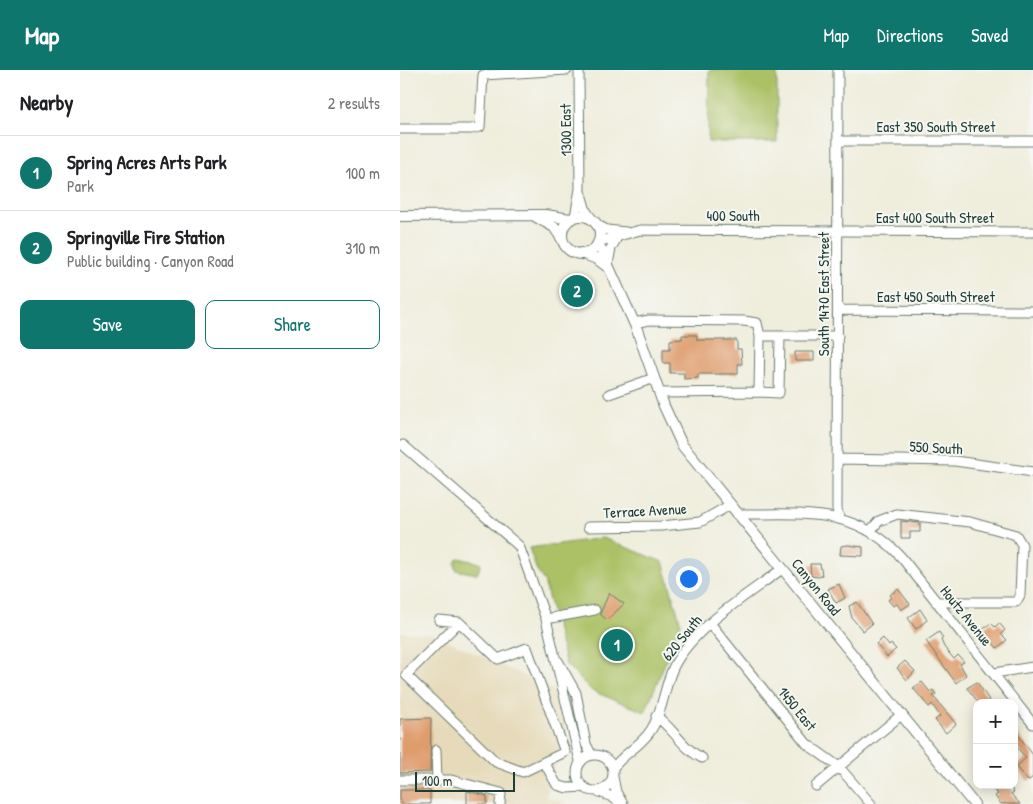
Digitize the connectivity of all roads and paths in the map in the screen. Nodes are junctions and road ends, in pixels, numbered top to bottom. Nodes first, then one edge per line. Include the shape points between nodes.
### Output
1 (567, 70) edge
2 (579, 70) edge
3 (838, 70) edge
4 (481, 72) edge
5 (400, 129) edge
6 (838, 141) junction
7 (1033, 141) edge
8 (580, 189) junction
9 (400, 216) edge
10 (535, 217) junction
11 (572, 218) junction
12 (596, 224) junction
13 (629, 232) junction
14 (838, 232) junction
15 (1033, 232) edge
16 (618, 236) junction
17 (562, 238) junction
18 (598, 242) junction
19 (581, 254) junction
20 (609, 266) junction
21 (838, 310) junction
22 (1033, 312) edge
23 (634, 323) junction
24 (760, 336) junction
25 (780, 336) junction
26 (838, 336) junction
27 (654, 378) junction
28 (759, 392) junction
29 (660, 393) junction
30 (609, 394) dead end
31 (403, 445) dead end
32 (838, 458) junction
33 (1033, 472) edge
34 (730, 505) junction
35 (737, 514) junction
36 (839, 517) junction
37 (588, 527) dead end
38 (870, 531) junction
39 (782, 569) junction
40 (936, 602) junction
41 (595, 610) dead end
42 (546, 619) junction
43 (439, 620) dead end
44 (459, 622) junction
45 (710, 623) junction
46 (554, 655) junction
47 (1033, 667) edge
48 (994, 673) junction
49 (901, 715) junction
50 (656, 716) junction
51 (1033, 724) edge
52 (574, 732) junction
53 (558, 736) junction
54 (634, 748) junction
55 (436, 750) dead end
56 (591, 754) junction
57 (604, 756) junction
58 (702, 758) dead end
59 (580, 761) junction
60 (544, 762) junction
61 (839, 766) junction
62 (613, 768) junction
63 (613, 777) junction
64 (577, 778) junction
65 (400, 780) edge
66 (437, 780) junction
67 (816, 786) dead end
68 (570, 787) junction
69 (584, 787) junction
70 (597, 791) junction
71 (500, 804) edge
72 (622, 804) edge
73 (871, 804) edge
74 (974, 804) edge

1 - 4 street
2 - 8 street, 1300 East
3 - 6 street, South 1470 East Street
4 - 5 street via 480,127
6 - 7 street, East 350 South Street
6 - 14 street, South 1470 East Street
8 - 11 street, 1300 East
8 - 12 street, 1300 East via 586,210
9 - 10 main road
10 - 11 main road
10 - 17 main road via 554,227
11 - 12 main road via 586,217
11 - 17 main road via 563,227
12 - 13 street, 400 South via 607,230
12 - 18 main road
13 - 14 street, 400 South
13 - 16 street, 400 South
14 - 15 street, East 400 South Street
14 - 21 street, South 1470 East Street
16 - 18 street, 400 South
16 - 20 street via 611,248
17 - 19 main road via 567,248
18 - 19 main road via 591,251
18 - 20 main road, Canyon Road
19 - 20 main road
20 - 23 main road, Canyon Road
21 - 22 street, East 450 South Street
21 - 26 street, South 1470 East Street
23 - 24 street via 650,320 757,322
23 - 27 main road, Canyon Road
24 - 25 street
24 - 28 street
25 - 26 street
25 - 28 street via 779,392
26 - 32 street, South 1470 East Street
27 - 29 main road, Canyon Road
27 - 30 street
28 - 29 street
29 - 34 main road, Canyon Road via 682,445
31 - 42 street via 519,546
32 - 33 street, 550 South via 955,461
32 - 36 street, South 1470 East Street
34 - 35 main road, Canyon Road
34 - 37 street, Terrace Avenue via 700,522
35 - 36 street
35 - 39 main road, Canyon Road
36 - 38 street
38 - 40 street, Houtz Avenue via 896,552
38 - 40 street via 879,521 898,514 970,522 1016,535 1022,545 1020,595 1016,602
39 - 45 street, 620 South
39 - 49 main road, Canyon Road
40 - 48 street, Houtz Avenue
41 - 42 street
42 - 46 street
43 - 44 street
44 - 53 street via 498,660 527,648 559,731
44 - 60 street via 406,675 496,762 523,772
45 - 50 street, 620 South via 674,665
45 - 61 street, 1450 East via 807,744
46 - 52 street
46 - 56 street via 576,694
47 - 48 street
48 - 51 street, Houtz Avenue
49 - 61 street
49 - 74 main road, Canyon Road
50 - 54 street, 620 South via 652,730
50 - 58 street
52 - 53 street
52 - 59 street
53 - 60 street via 565,752
54 - 57 street
54 - 62 street, 620 South via 620,757
55 - 66 street
56 - 57 street
56 - 59 street
57 - 62 street
59 - 64 street
60 - 68 street via 557,785
61 - 67 street
61 - 73 street, 1450 East
62 - 63 street
63 - 70 street via 607,786
63 - 72 street
64 - 68 street
64 - 69 street
65 - 66 street
66 - 71 street via 451,780 501,793
68 - 69 street
69 - 70 street
70 - 72 street

